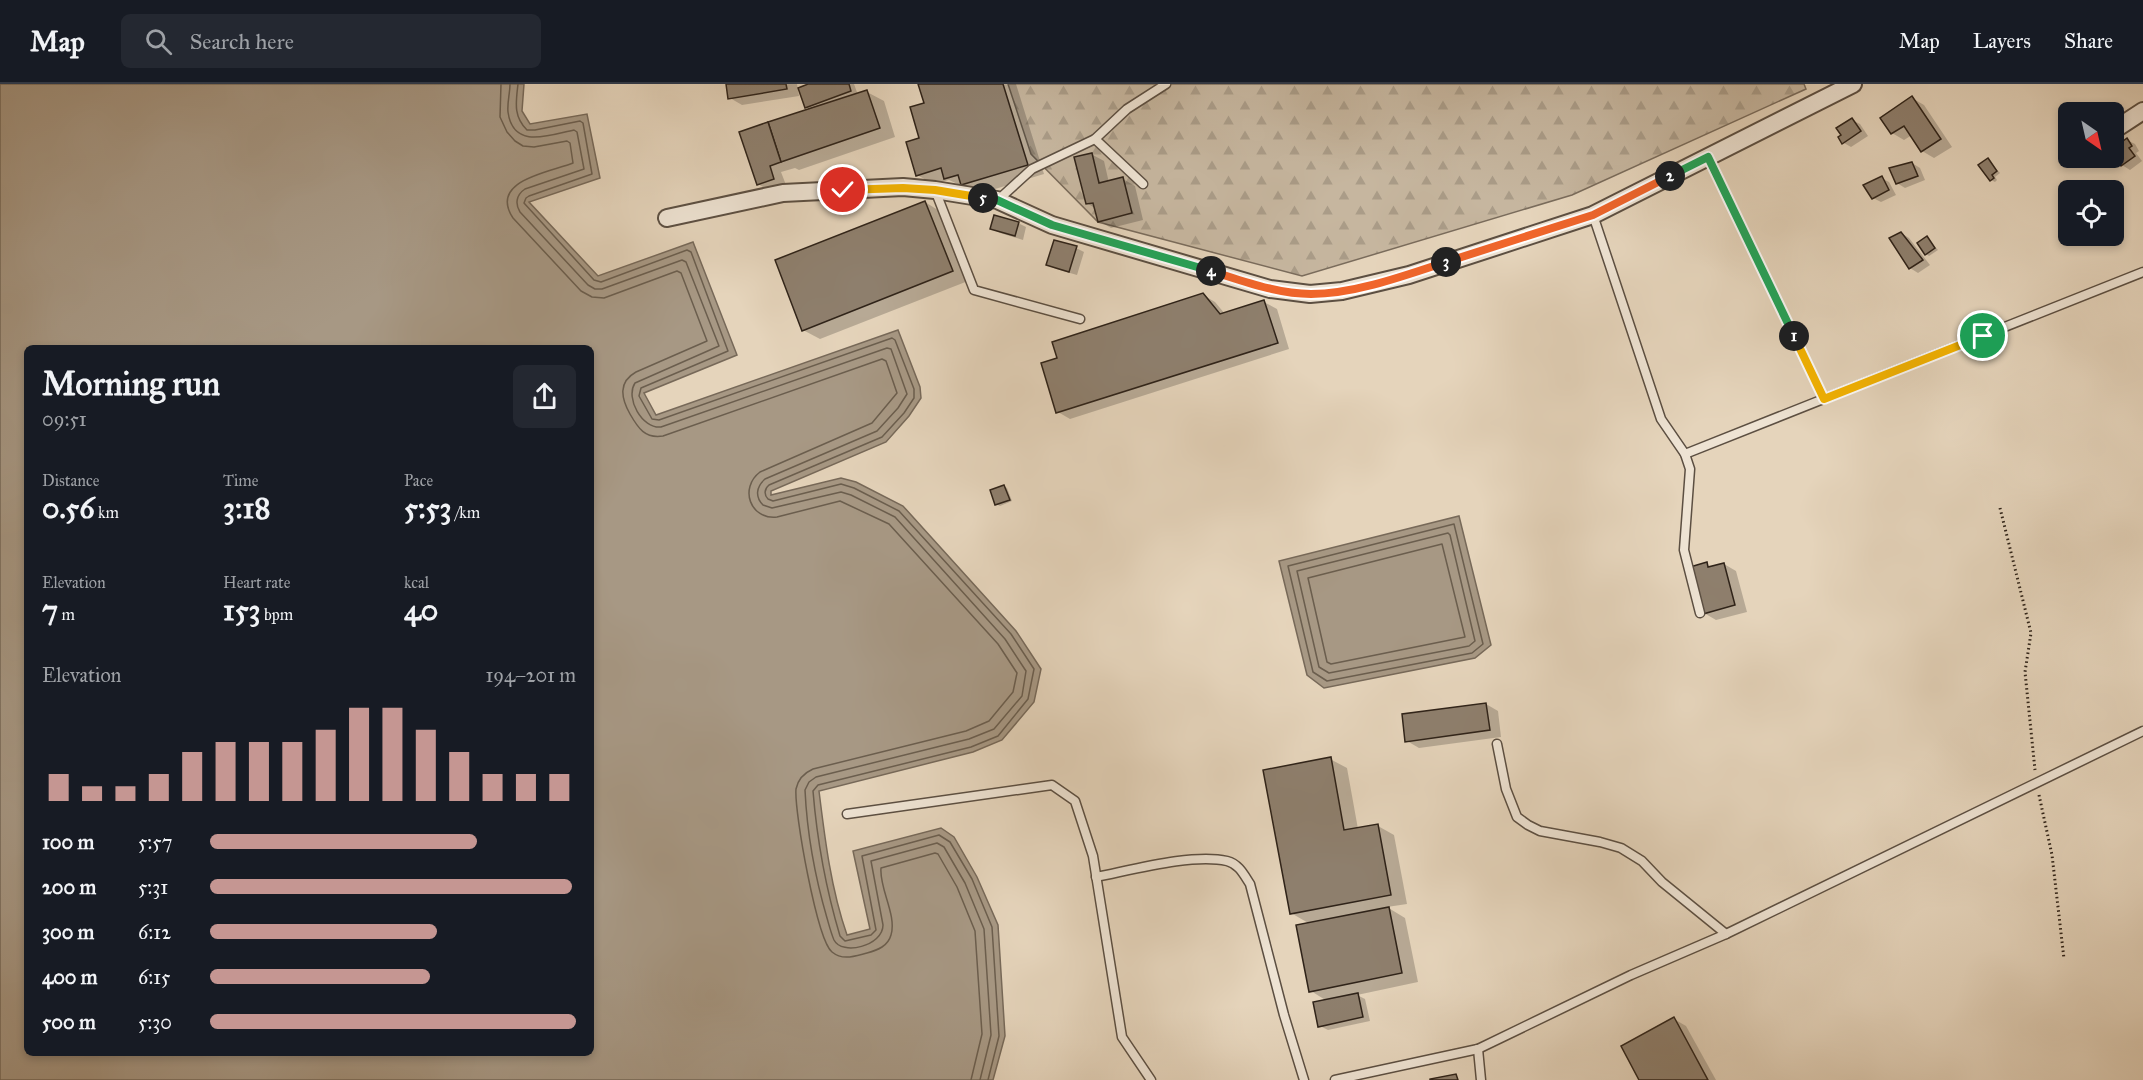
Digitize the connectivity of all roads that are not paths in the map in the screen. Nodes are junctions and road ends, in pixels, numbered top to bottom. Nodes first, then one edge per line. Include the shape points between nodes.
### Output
1 (1166, 84) edge
2 (1853, 84) edge
3 (2143, 111) edge
4 (2124, 123) edge
5 (1095, 139) junction
6 (1143, 184) dead end
7 (935, 190) junction
8 (997, 200) junction
9 (1593, 215) junction
10 (667, 218) dead end
11 (2143, 272) edge
12 (1080, 319) dead end
13 (1685, 454) junction
14 (1700, 613) dead end
15 (2143, 731) edge
16 (1497, 744) dead end
17 (847, 814) dead end
18 (1096, 877) junction
19 (1726, 934) junction
20 (1478, 1049) junction
21 (1151, 1080) edge
22 (1304, 1080) edge
23 (1335, 1080) edge
24 (1481, 1080) edge

1 - 5 lane via 1127,109
2 - 9 street
3 - 4 street
5 - 6 lane
5 - 8 lane via 1032,169
7 - 8 street
7 - 10 street via 783,193
7 - 12 lane via 974,290
8 - 9 street via 1052,225 1270,289 1310,294 1342,291 1409,274
9 - 13 lane via 1661,419
11 - 13 lane
13 - 14 lane via 1690,484 1684,550
15 - 19 lane
16 - 19 lane via 1506,789 1517,817 1540,831 1621,848 1642,861
17 - 18 lane via 1052,785 1075,801
18 - 21 lane via 1122,1037
18 - 22 lane via 1187,859 1228,861 1242,872 1250,884
19 - 20 lane
20 - 23 lane
20 - 24 lane

